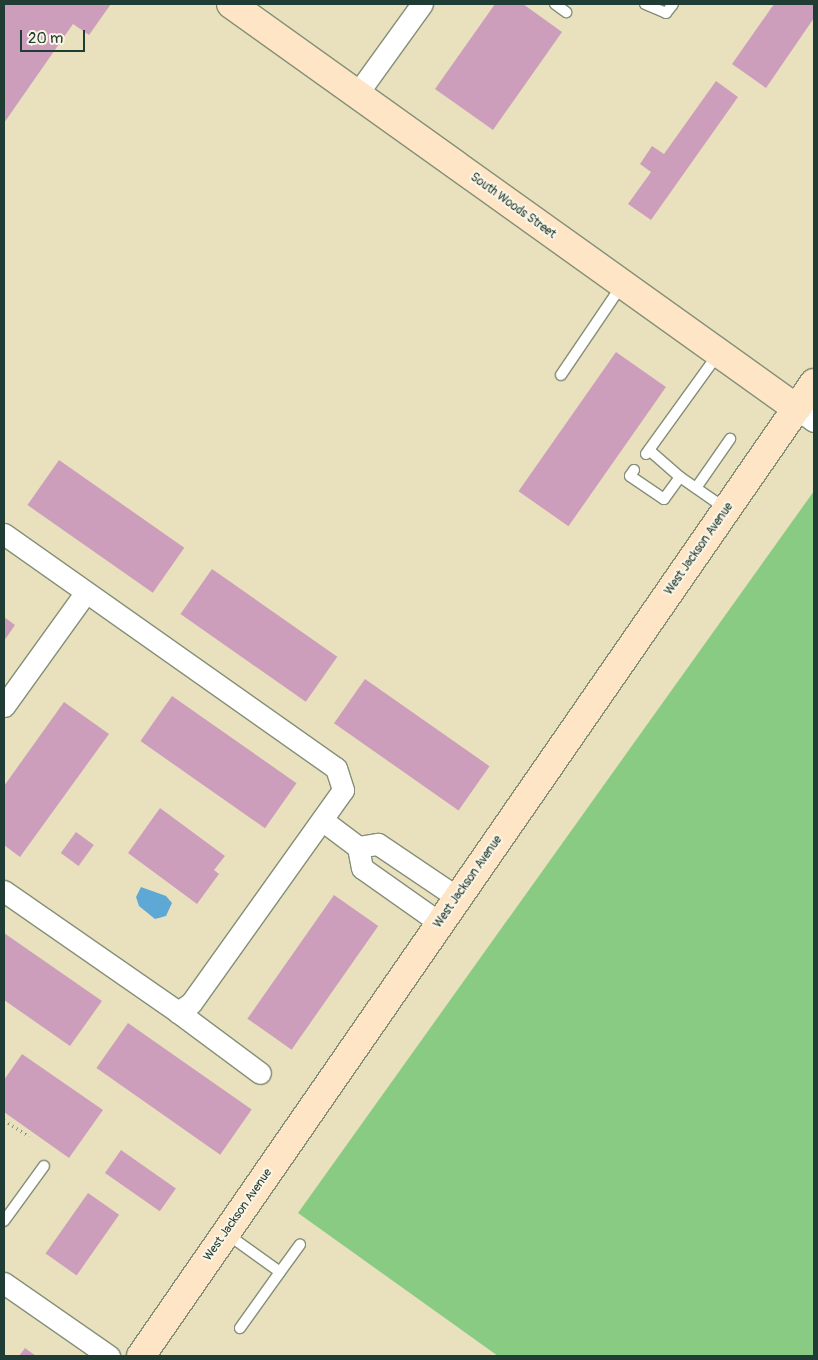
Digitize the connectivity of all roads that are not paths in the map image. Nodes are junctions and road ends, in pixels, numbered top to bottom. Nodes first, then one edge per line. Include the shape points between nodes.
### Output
1 (231, 4) edge
2 (422, 4) edge
3 (555, 4) edge
4 (645, 4) edge
5 (673, 4) edge
6 (566, 12) dead end
7 (357, 94) junction
8 (623, 284) junction
9 (719, 353) junction
10 (561, 375) dead end
11 (814, 383) edge
12 (805, 415) edge
13 (730, 439) dead end
14 (634, 470) dead end
15 (680, 476) junction
16 (696, 488) junction
17 (726, 509) junction
18 (4, 534) edge
19 (86, 592) junction
20 (4, 706) edge
21 (322, 820) junction
22 (358, 847) junction
23 (4, 891) edge
24 (458, 898) junction
25 (440, 923) junction
26 (178, 1012) junction
27 (260, 1073) dead end
28 (44, 1166) dead end
29 (4, 1221) edge
30 (226, 1233) junction
31 (300, 1244) dead end
32 (280, 1272) junction
33 (4, 1283) edge
34 (240, 1328) dead end
35 (109, 1356) edge
36 (141, 1356) edge

1 - 7 street, South Woods Street
2 - 7 street
3 - 6 lane
4 - 5 lane via 666,13
7 - 8 street, South Woods Street
8 - 9 street, South Woods Street
8 - 10 lane
9 - 12 street, South Woods Street
9 - 15 lane via 647,452
11 - 12 street, West Jackson Avenue
12 - 17 street, West Jackson Avenue
13 - 16 lane
14 - 15 lane via 630,476 664,499
15 - 16 lane
16 - 17 lane
17 - 24 street, West Jackson Avenue
18 - 19 street
19 - 20 street
19 - 21 street via 336,768 343,790
21 - 22 street
21 - 26 street via 191,1003
22 - 24 street via 378,844
22 - 25 street via 362,868
23 - 26 street
24 - 25 street, West Jackson Avenue
25 - 30 street, West Jackson Avenue
26 - 27 street
28 - 29 lane
30 - 32 lane
30 - 36 street, West Jackson Avenue
31 - 32 lane
32 - 34 lane
33 - 35 street

